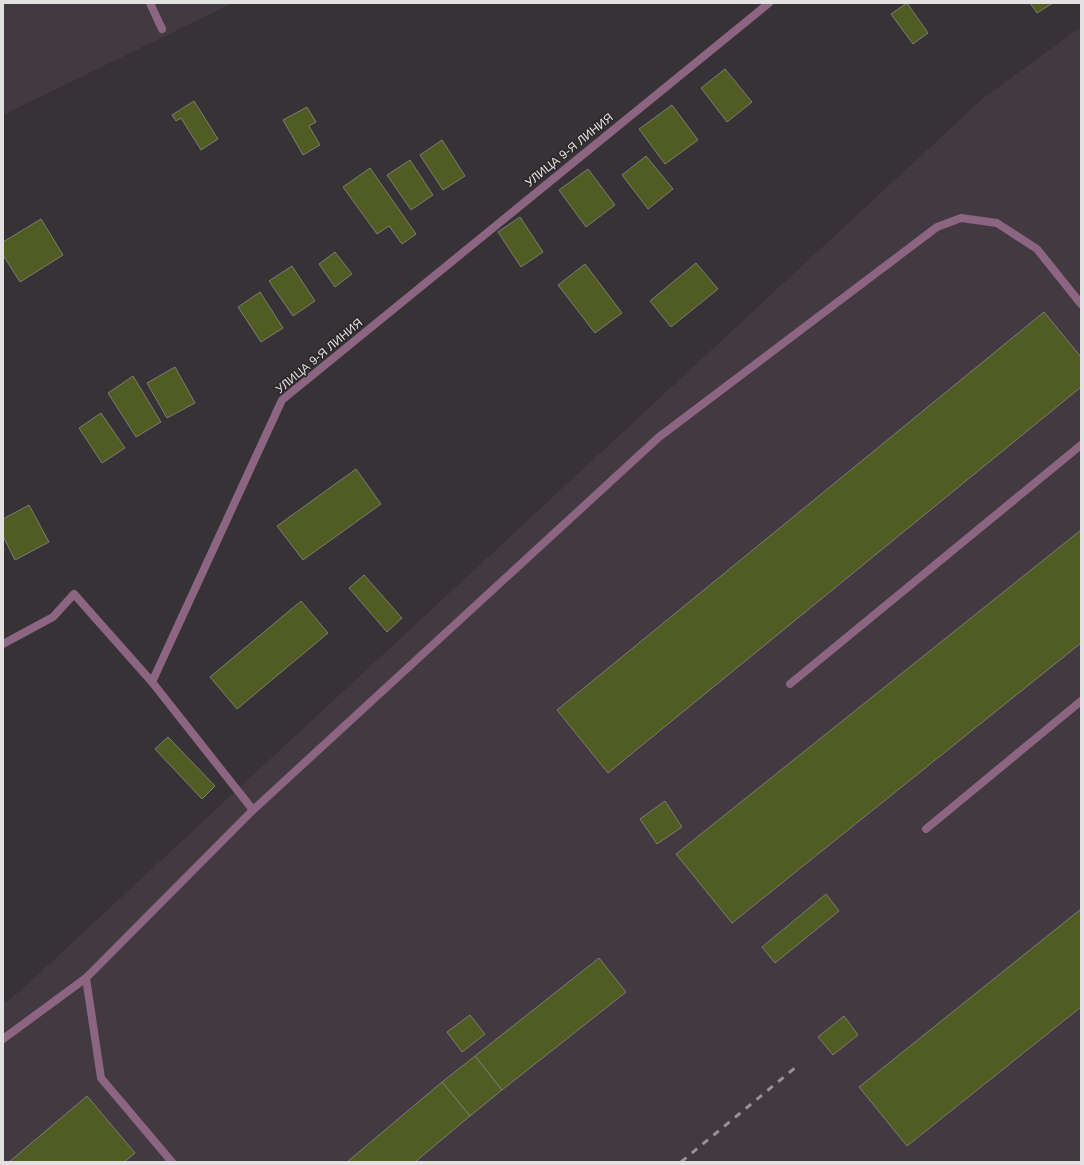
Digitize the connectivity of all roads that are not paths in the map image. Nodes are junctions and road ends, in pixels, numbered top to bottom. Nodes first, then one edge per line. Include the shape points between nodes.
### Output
1 (150, 3) edge
2 (769, 3) edge
3 (162, 29) dead end
4 (1081, 304) edge
5 (1081, 445) edge
6 (3, 644) edge
7 (152, 682) junction
8 (790, 684) dead end
9 (1081, 701) edge
10 (253, 810) junction
11 (926, 829) dead end
12 (86, 978) junction
13 (3, 1039) edge
14 (172, 1162) edge

1 - 3 street
2 - 7 street, УЛИЦА 9-Я ЛИНИЯ via 282,400
4 - 10 street via 1037,249 997,223 961,218 937,227 659,437
5 - 8 street
6 - 7 street via 52,617 74,594
7 - 10 street
9 - 11 street
10 - 12 street
12 - 13 street
12 - 14 street via 101,1078

